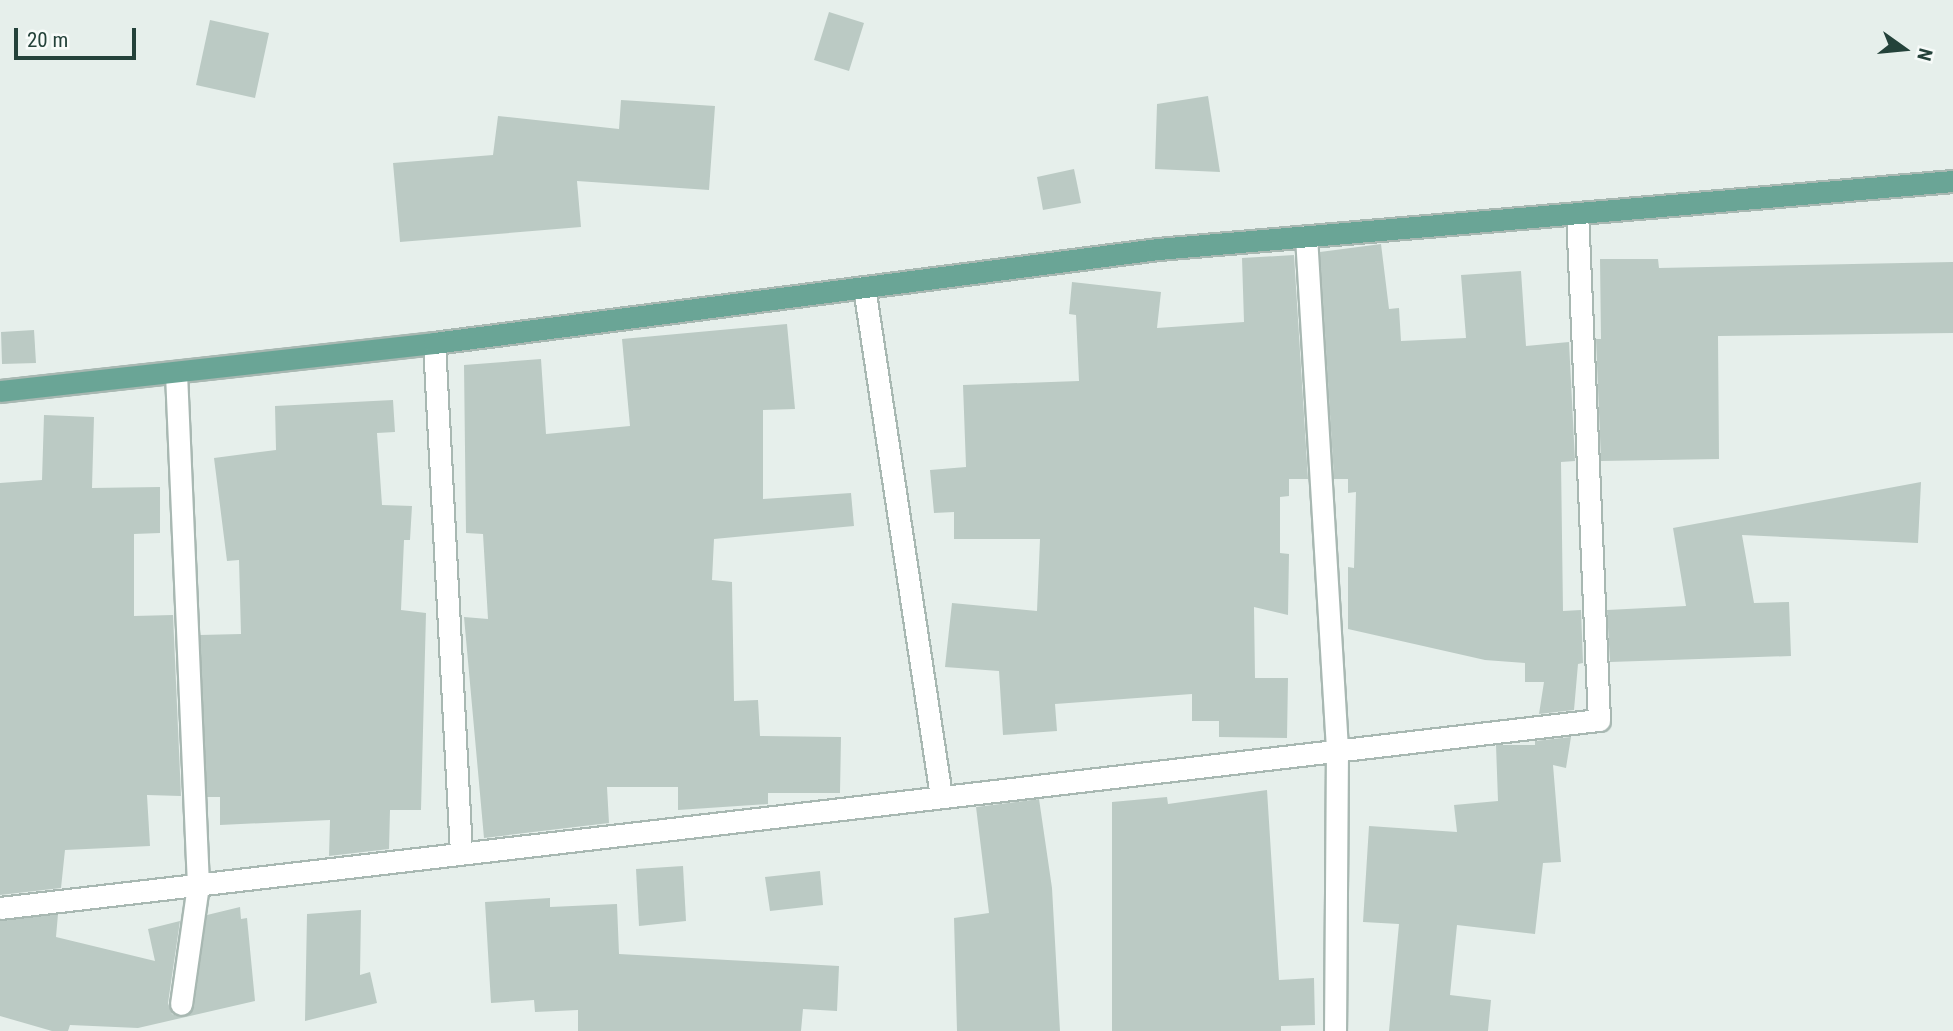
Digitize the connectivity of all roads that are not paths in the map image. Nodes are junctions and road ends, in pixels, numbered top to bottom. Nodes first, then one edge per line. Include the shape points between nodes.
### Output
1 (1953, 180) edge
2 (1577, 213) junction
3 (1306, 236) junction
4 (864, 287) junction
5 (434, 343) junction
6 (176, 373) junction
7 (0, 391) edge
8 (1337, 749) junction
9 (942, 796) junction
10 (461, 853) junction
11 (198, 885) junction
12 (0, 908) edge
13 (181, 1004) dead end
14 (1335, 1031) edge

1 - 2 main road
2 - 3 main road
2 - 8 street via 1599,720
3 - 4 main road via 1158,249
3 - 8 street
4 - 5 main road
4 - 9 street
5 - 6 main road
5 - 10 street
6 - 7 main road
6 - 11 street
8 - 9 street
8 - 14 street
9 - 10 street
10 - 11 street
11 - 12 street
11 - 13 street

